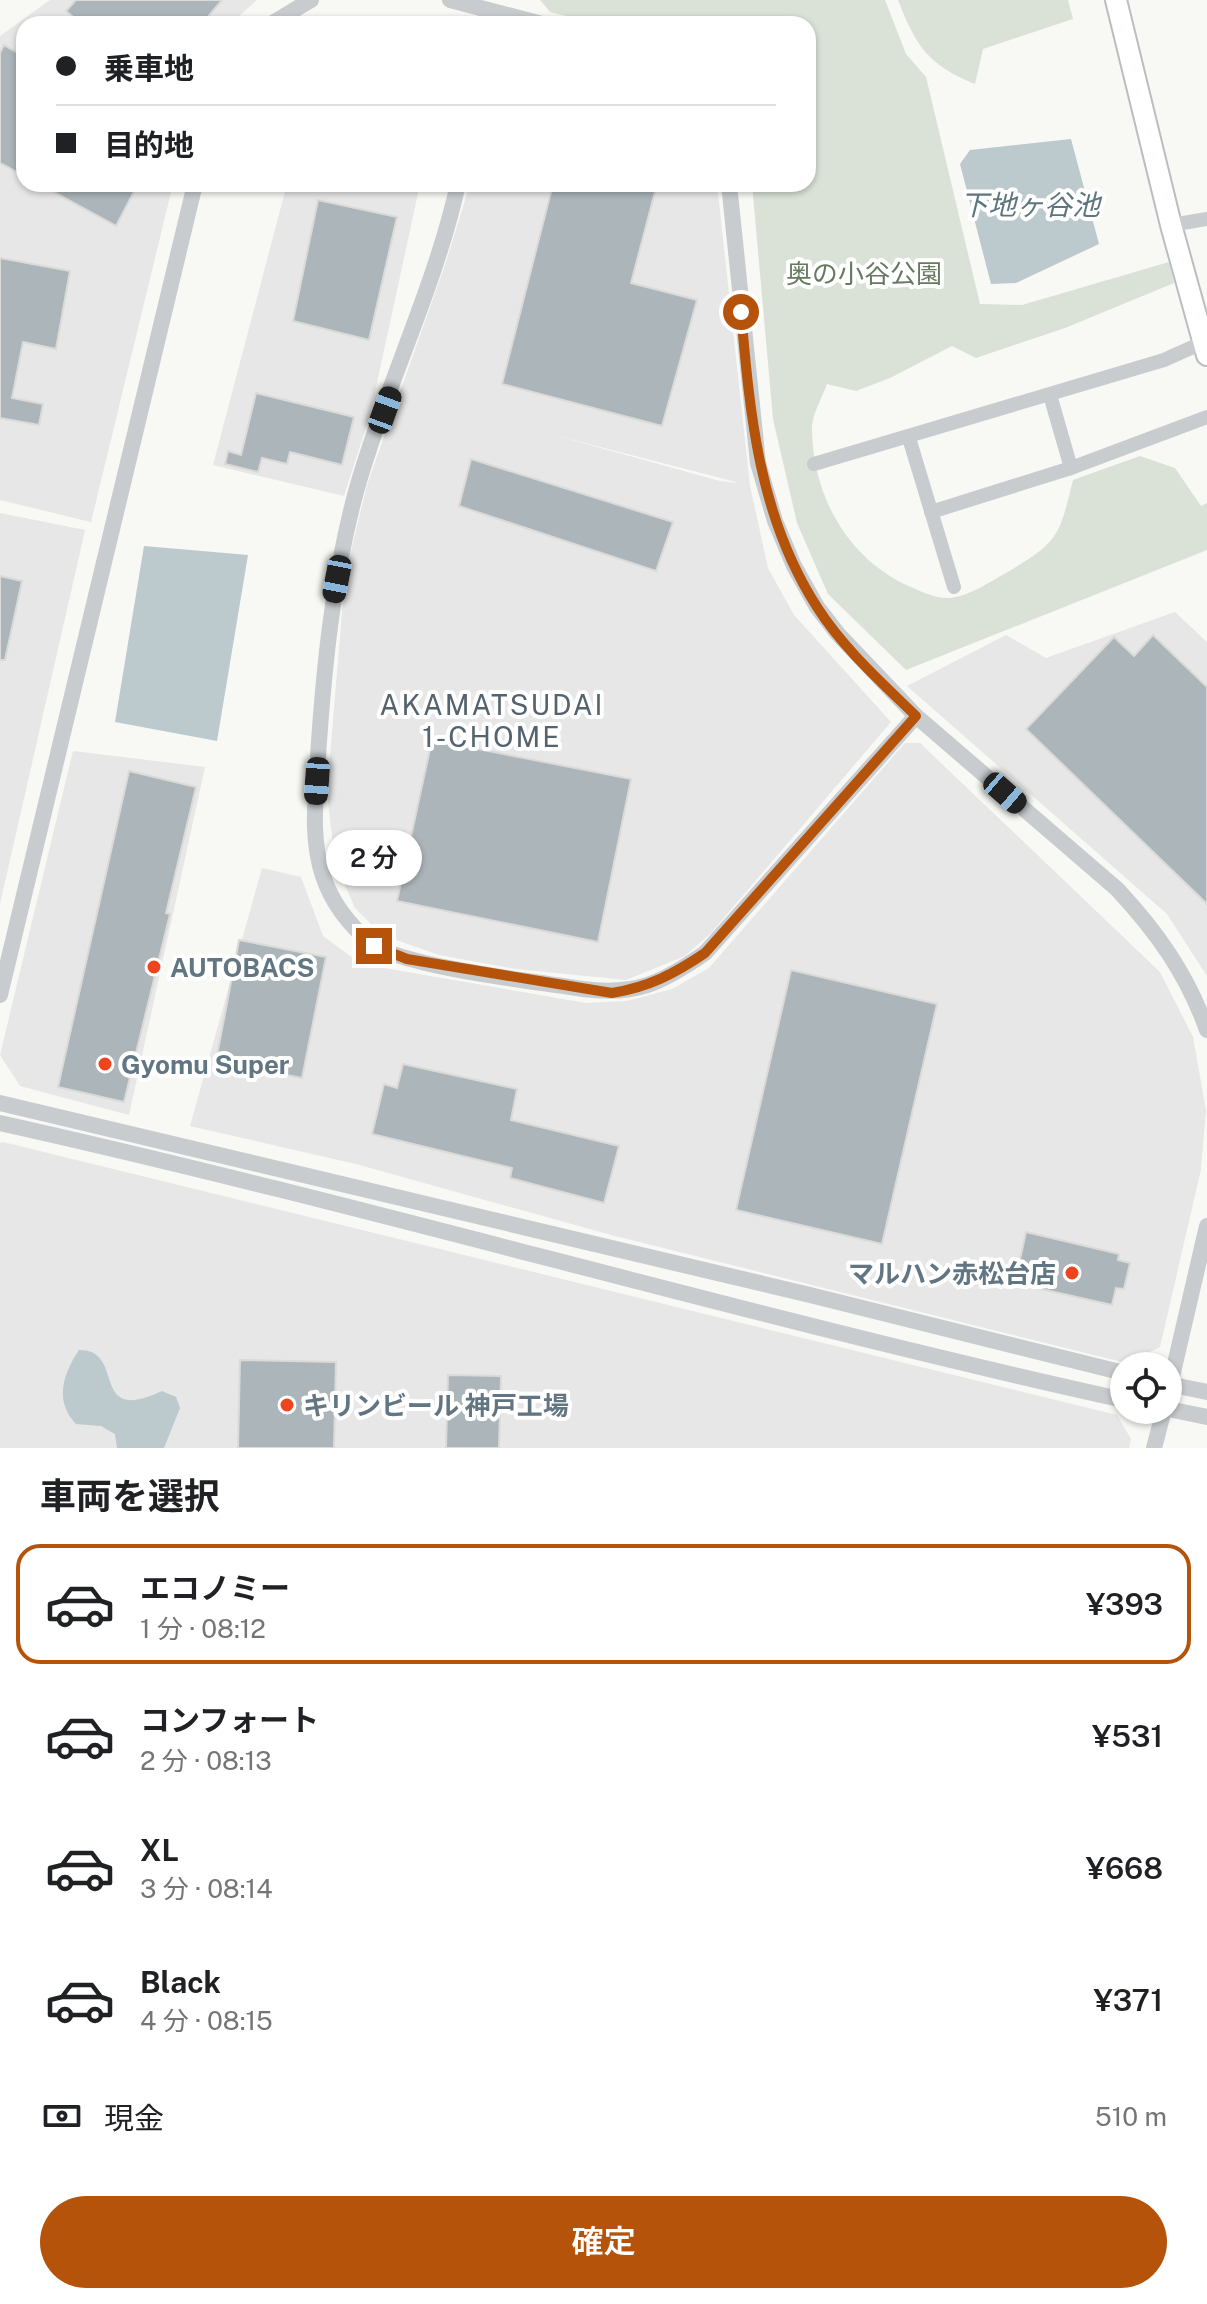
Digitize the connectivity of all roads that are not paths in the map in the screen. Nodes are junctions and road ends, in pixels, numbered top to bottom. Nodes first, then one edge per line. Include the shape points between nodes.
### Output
1 (311, 0) edge
2 (450, 0) edge
3 (1116, 0) edge
4 (498, 12) edge
5 (284, 16) edge
6 (193, 192) edge
7 (455, 192) edge
8 (730, 192) edge
9 (1207, 219) edge
10 (1171, 225) junction
11 (1205, 349) edge
12 (1050, 395) junction
13 (1207, 417) edge
14 (909, 438) junction
15 (814, 464) dead end
16 (1071, 468) junction
17 (931, 512) junction
18 (954, 587) dead end
19 (916, 716) junction
20 (0, 995) edge
21 (1207, 1030) edge
22 (0, 1103) edge
23 (0, 1123) edge
24 (1207, 1226) edge
25 (1177, 1352) edge
26 (1110, 1370) edge
27 (1182, 1389) edge
28 (1207, 1392) edge
29 (1110, 1397) edge
30 (1182, 1413) edge
31 (1207, 1417) edge
32 (1162, 1424) edge
33 (1154, 1448) edge

1 - 5 street
2 - 4 street
3 - 10 main road
6 - 20 street
7 - 19 street via 358,486 333,603 322,696 315,844 334,903 352,925 374,946 407,959 612,993 641,989 669,978 705,953
8 - 19 street via 758,463 775,521 817,607 862,663
9 - 10 street
10 - 11 main road
11 - 12 street
12 - 14 street
12 - 16 street
13 - 16 street
14 - 15 street
14 - 17 street
16 - 17 street
17 - 18 street
19 - 21 street via 1117,889 1165,944
22 - 26 street
23 - 29 street via 920,1355
24 - 25 street
27 - 28 street
30 - 31 street
32 - 33 street

